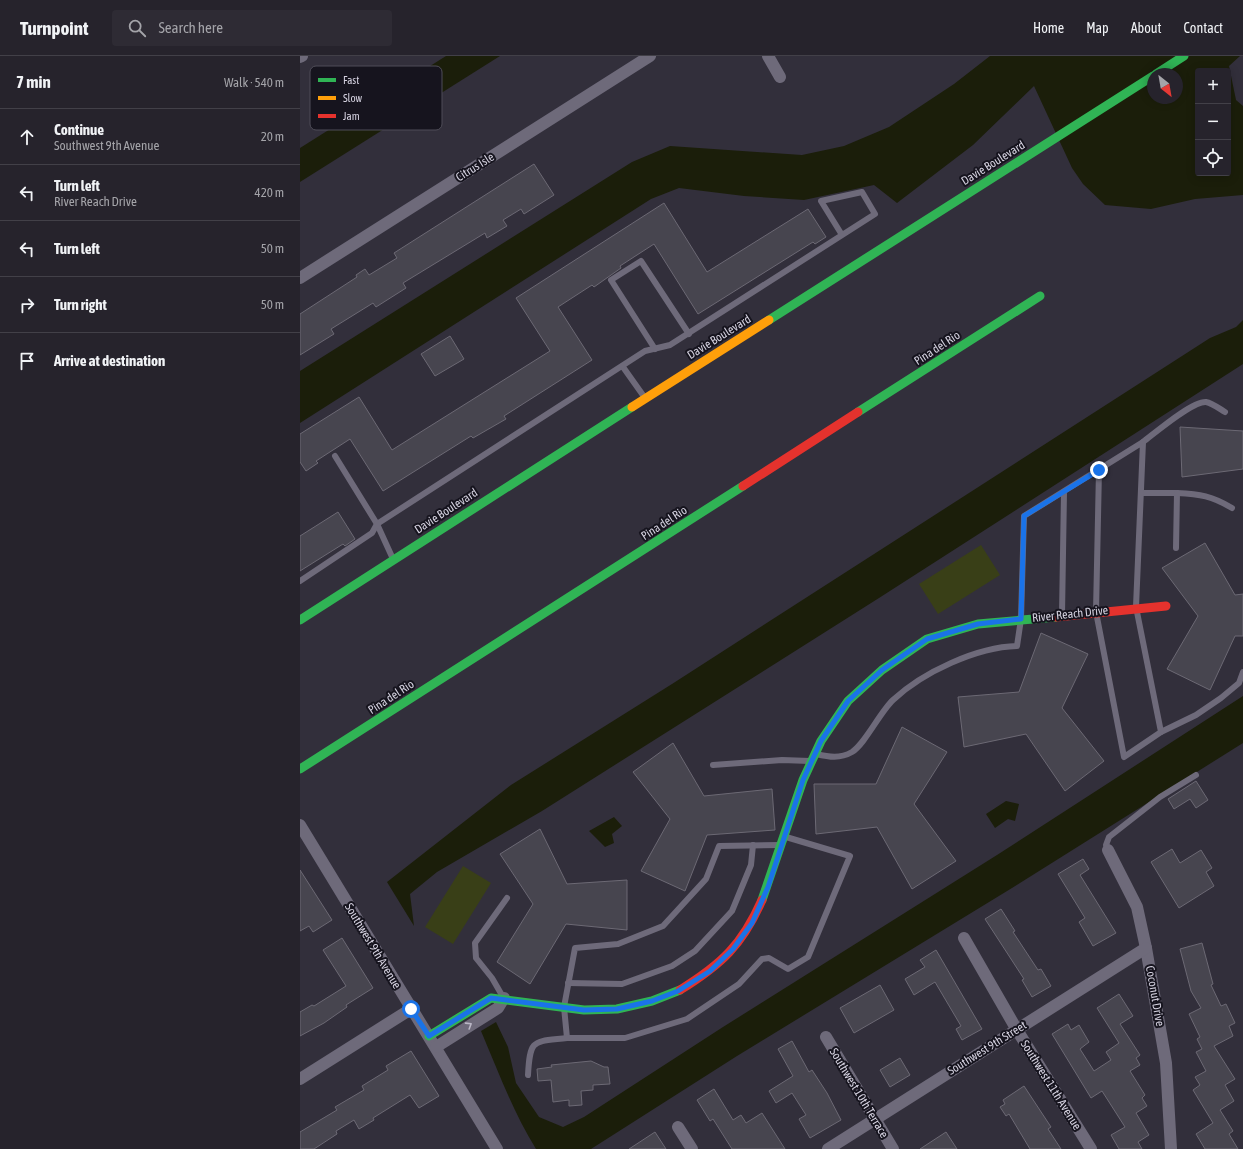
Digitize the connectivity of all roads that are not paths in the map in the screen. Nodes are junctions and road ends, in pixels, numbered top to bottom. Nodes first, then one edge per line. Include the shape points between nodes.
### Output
1 (650, 56) edge
2 (768, 56) edge
3 (1184, 56) edge
4 (1165, 68) edge
5 (780, 77) dead end
6 (1147, 80) edge
7 (842, 235) junction
8 (300, 278) edge
9 (1040, 296) dead end
10 (688, 334) junction
11 (655, 349) junction
12 (623, 367) junction
13 (645, 398) junction
14 (1225, 412) dead end
15 (1143, 442) junction
16 (335, 456) dead end
17 (1099, 470) junction
18 (1064, 492) junction
19 (1141, 493) junction
20 (1177, 493) junction
21 (1232, 508) dead end
22 (377, 524) junction
23 (1176, 548) dead end
24 (394, 559) junction
25 (300, 581) edge
26 (1166, 606) dead end
27 (1136, 607) junction
28 (1096, 612) junction
29 (1062, 615) junction
30 (1021, 619) junction
31 (300, 620) edge
32 (1243, 672) edge
33 (1161, 732) junction
34 (813, 758) junction
35 (713, 765) dead end
36 (300, 769) edge
37 (1196, 775) dead end
38 (300, 825) edge
39 (304, 840) edge
40 (783, 841) junction
41 (753, 845) junction
42 (1108, 850) joint
43 (507, 898) dead end
44 (964, 938) dead end
45 (1146, 948) junction
46 (568, 983) junction
47 (504, 998) junction
48 (564, 1007) junction
49 (411, 1009) junction
50 (1017, 1030) junction
51 (429, 1036) junction
52 (826, 1037) dead end
53 (567, 1038) junction
54 (436, 1047) junction
55 (528, 1075) dead end
56 (300, 1079) edge
57 (874, 1119) junction
58 (678, 1127) dead end
59 (498, 1149) edge
60 (692, 1149) edge
61 (828, 1149) edge
62 (892, 1149) edge
63 (1090, 1149) edge
64 (1171, 1149) edge

1 - 8 street, Citrus Isle
2 - 5 street
3 - 4 street
6 - 13 street, Davie Boulevard
7 - 7 lane via 875,214 862,192 821,201
7 - 10 lane
9 - 36 street, Pina del Rio
10 - 11 lane via 670,345
10 - 11 lane via 641,261 611,280
11 - 12 lane via 645,351
12 - 13 lane
12 - 22 lane
13 - 24 street, Davie Boulevard
14 - 15 lane via 1207,402 1199,403 1171,420
15 - 17 lane
15 - 19 lane
16 - 22 lane
17 - 18 lane
17 - 28 lane
18 - 29 lane
18 - 30 lane via 1024,516
19 - 20 lane
19 - 27 lane
20 - 21 lane via 1201,494
20 - 23 lane
22 - 24 lane
22 - 25 lane via 372,533
24 - 31 street, Davie Boulevard
26 - 27 street, River Reach Drive
27 - 28 street, River Reach Drive
27 - 33 lane
28 - 29 street, River Reach Drive
28 - 33 lane via 1124,757
29 - 30 street, River Reach Drive
30 - 34 street, River Reach Drive via 978,624 927,639 882,670 848,701 821,741
30 - 34 lane via 1017,646 999,646 940,667 893,700 853,751 842,757
32 - 33 lane via 1239,683 1221,698 1196,715
34 - 35 lane
34 - 40 street, River Reach Drive
37 - 42 lane via 1160,797 1109,837 1106,845
38 - 39 street, Southwest 9th Avenue
39 - 49 street, Southwest 9th Avenue
40 - 41 lane
40 - 48 street, River Reach Drive via 768,887 752,923 733,949 710,971 678,991 652,1001 617,1009 584,1010
40 - 53 lane via 850,856 808,957 788,969 769,958 762,959 739,984 687,1019 625,1038
41 - 46 lane via 751,865 732,911 695,951 672,966 622,984
41 - 46 lane via 718,846 706,879 663,926 618,944 575,948
42 - 45 street, Coconut Drive via 1137,907
43 - 47 lane via 476,943 476,958
44 - 50 street, Southwest 11th Avenue
45 - 50 street, Southwest 9th Street
45 - 64 street, Coconut Drive via 1166,1063
46 - 48 lane
47 - 48 street, River Reach Drive
47 - 51 street, River Reach Drive via 491,998
54 -> 47 street via 498,1008
48 - 53 lane
49 - 51 street, Southwest 9th Avenue
49 - 56 street
50 - 57 street, Southwest 9th Street
50 - 63 street, Southwest 11th Avenue
51 - 54 street, Southwest 9th Avenue
52 - 57 street, Southwest 10th Terrace
53 - 55 lane via 537,1042 532,1046 529,1051
54 - 59 street, Southwest 9th Avenue
57 - 61 street, Southwest 9th Street
57 - 62 street, Southwest 10th Terrace
58 - 60 street

